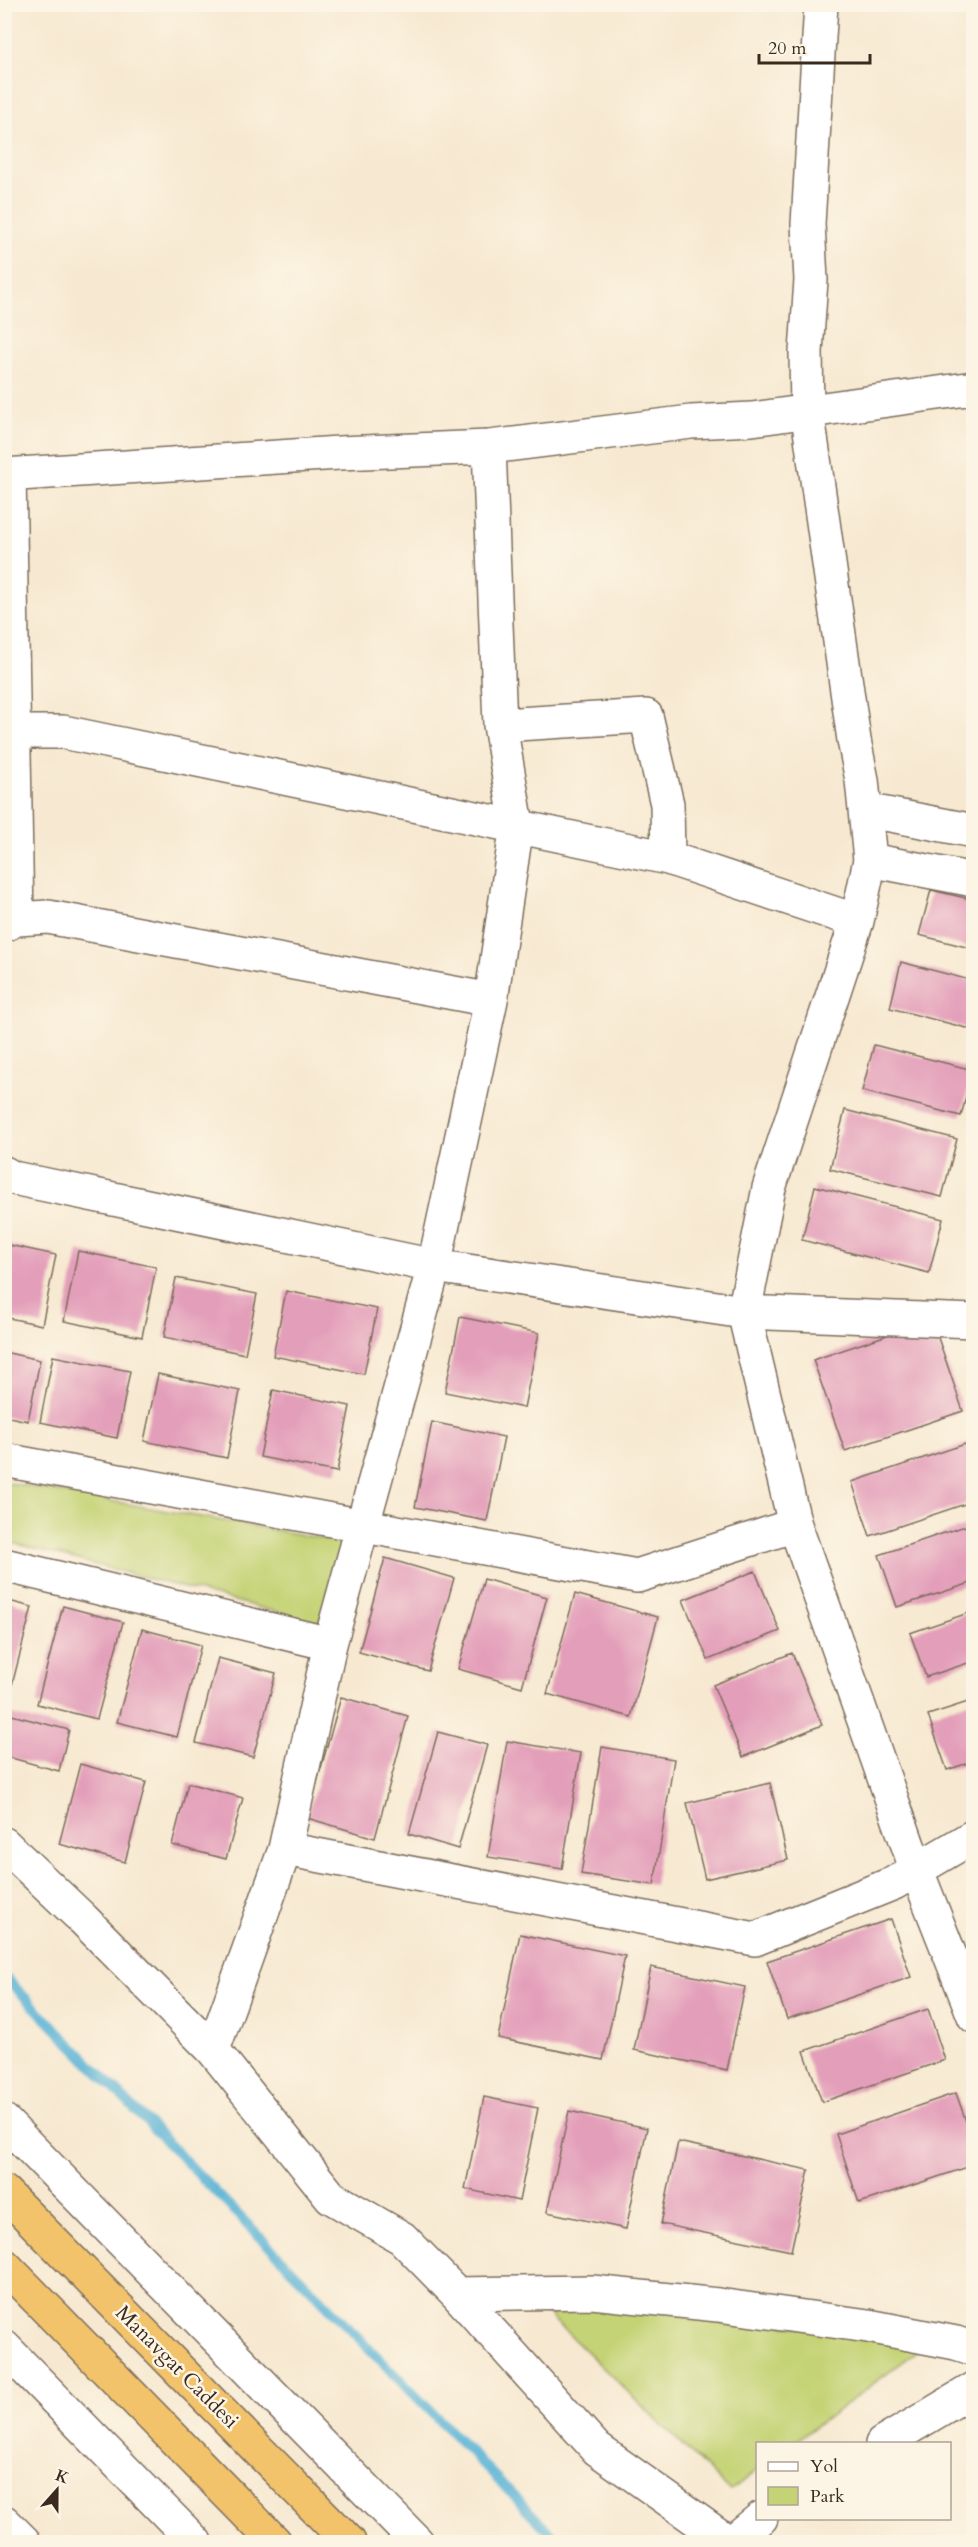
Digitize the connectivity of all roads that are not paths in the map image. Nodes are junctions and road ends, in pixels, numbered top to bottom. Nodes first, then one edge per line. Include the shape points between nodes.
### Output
1 (820, 4) edge
2 (974, 388) edge
3 (807, 410) junction
4 (489, 447) junction
5 (7, 475) edge
6 (500, 725) junction
7 (9, 734) edge
8 (865, 810) junction
9 (518, 825) junction
10 (974, 831) edge
11 (668, 858) junction
12 (870, 860) junction
13 (974, 880) edge
14 (856, 921) junction
15 (11, 922) edge
16 (491, 1000) junction
17 (4, 1173) edge
18 (434, 1266) junction
19 (744, 1312) junction
20 (974, 1321) edge
21 (4, 1460) edge
22 (795, 1525) junction
23 (363, 1527) junction
24 (4, 1565) edge
25 (330, 1644) junction
26 (974, 1836) edge
27 (4, 1844) edge
28 (285, 1849) junction
29 (917, 1871) junction
30 (974, 2016) edge
31 (213, 2050) junction
32 (4, 2121) edge
33 (4, 2192) edge
34 (4, 2265) edge
35 (457, 2294) junction
36 (4, 2347) edge
37 (974, 2349) edge
38 (974, 2389) edge
39 (885, 2442) edge
40 (758, 2520) edge
41 (4, 2522) edge
42 (24, 2542) edge
43 (195, 2542) edge
44 (275, 2542) edge
45 (349, 2542) edge
46 (417, 2542) edge
47 (730, 2542) edge

1 - 3 street via 808,224 811,280
2 - 3 street
3 - 4 street
3 - 8 street
4 - 5 street
4 - 6 street
5 - 7 street
6 - 9 street
6 - 11 street via 646,716 668,804
7 - 9 street via 63,732
7 - 15 street
8 - 10 street
8 - 12 street
9 - 11 street
9 - 16 street
11 - 14 street
12 - 13 street
12 - 14 street
14 - 19 street via 769,1188
15 - 16 street via 48,917
16 - 18 street
17 - 18 street
18 - 19 street
18 - 23 street
19 - 20 street
19 - 22 street
21 - 23 street
22 - 23 street via 637,1576
22 - 29 street
23 - 25 street
24 - 25 street
25 - 28 street
26 - 29 street
27 - 31 street
28 - 29 street via 755,1939
28 - 31 street
29 - 30 street
31 - 35 street via 331,2197 402,2238
32 - 46 street
33 - 45 highway, Manavgat Caddesi
34 - 44 highway
35 - 37 street via 592,2292 718,2305 868,2326
35 - 47 street via 597,2449
36 - 43 street
38 - 39 street
40 - 47 street
41 - 42 street

